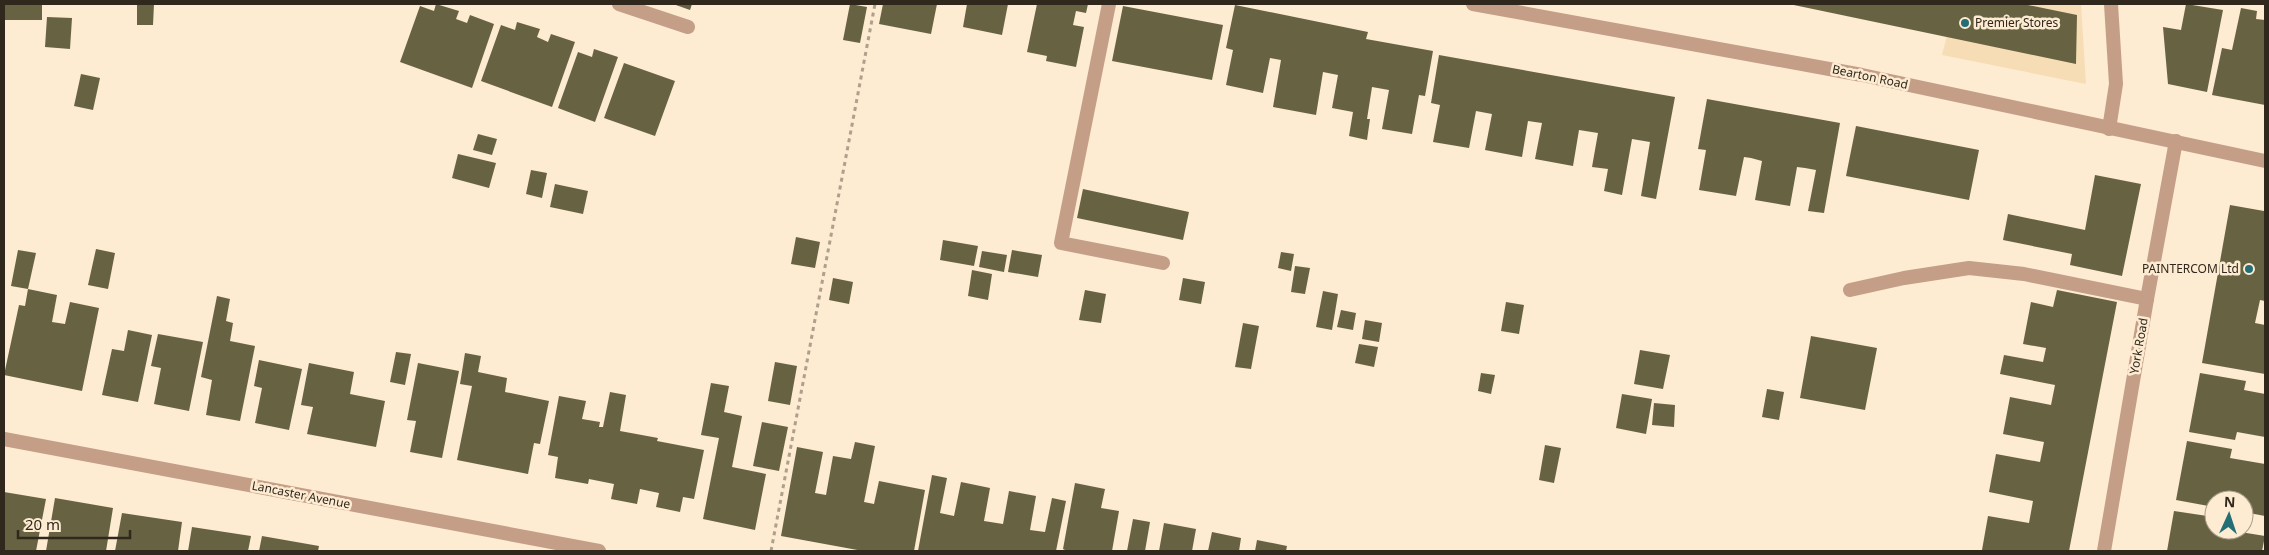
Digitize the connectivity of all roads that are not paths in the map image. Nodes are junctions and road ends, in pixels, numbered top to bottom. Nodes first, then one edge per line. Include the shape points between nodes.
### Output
1 (619, 4) edge
2 (1109, 4) edge
3 (1473, 4) edge
4 (2111, 4) edge
5 (688, 27) dead end
6 (2109, 129) junction
7 (2176, 141) junction
8 (2265, 161) edge
9 (1163, 263) dead end
10 (1850, 290) dead end
11 (2147, 300) junction
12 (4, 439) edge
13 (599, 551) edge
14 (2104, 551) edge

1 - 5 street
2 - 9 street via 1061,243
3 - 6 street, Bearton Road via 1862,75
4 - 6 street via 2116,84
6 - 7 street, Bearton Road
7 - 8 street, Bearton Road
7 - 11 street, York Road
10 - 11 street via 1969,268 2024,274
11 - 14 street, York Road
12 - 13 street, Lancaster Avenue

